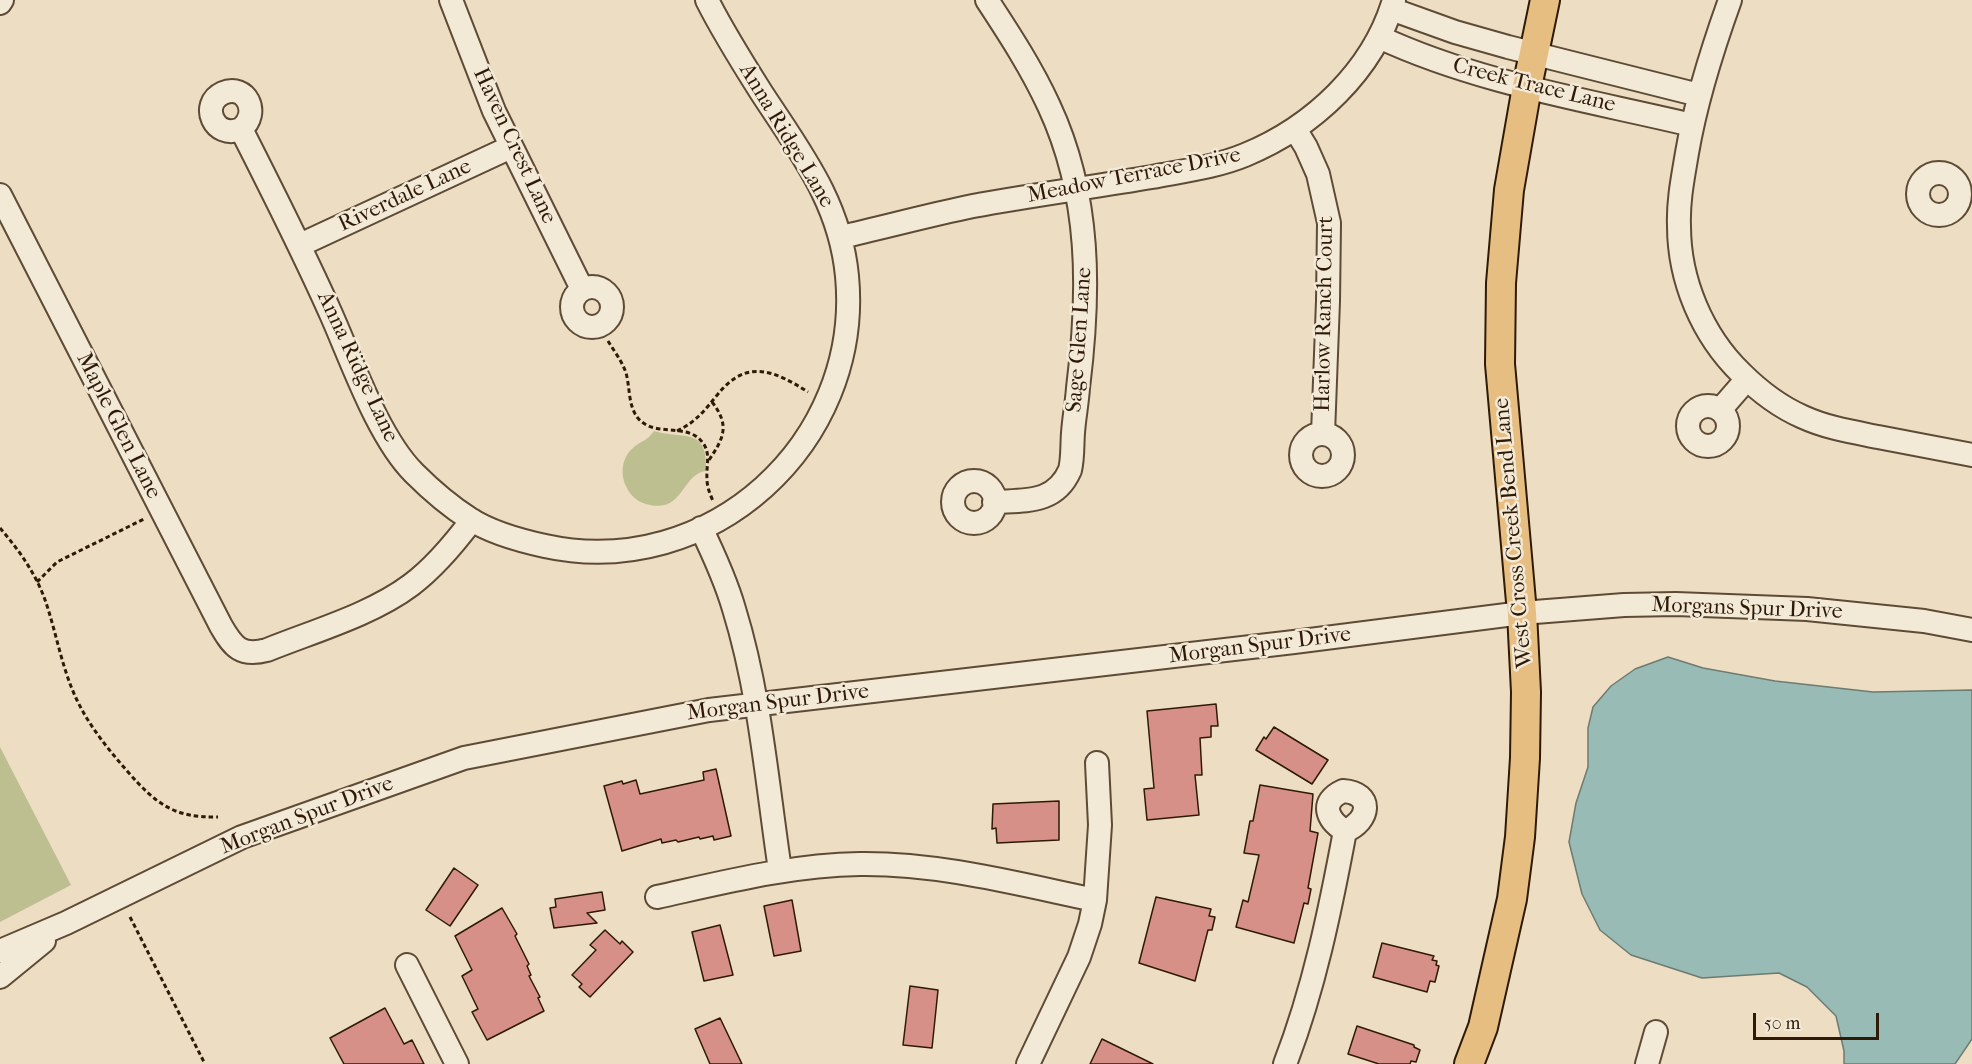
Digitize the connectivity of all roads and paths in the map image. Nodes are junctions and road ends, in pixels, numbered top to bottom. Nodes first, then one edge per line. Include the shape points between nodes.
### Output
1 (451, 0) edge
2 (707, 0) edge
3 (987, 0) edge
4 (1545, 0) edge
5 (1730, 0) edge
6 (1393, 5) edge
7 (1379, 37) junction
8 (1534, 53) junction
9 (1527, 87) junction
10 (1699, 95) junction
11 (1692, 125) junction
12 (241, 129) dead end
13 (1295, 129) junction
14 (511, 147) junction
15 (1076, 190) junction
16 (0, 195) edge
17 (841, 237) junction
18 (300, 245) junction
19 (582, 289) dead end
20 (608, 341) dead end
21 (1747, 379) junction
22 (808, 392) dead end
23 (712, 402) junction
24 (1720, 410) dead end
25 (675, 431) junction
26 (1323, 434) dead end
27 (1972, 455) edge
28 (708, 461) junction
29 (994, 502) dead end
30 (717, 508) dead end
31 (144, 519) dead end
32 (472, 520) junction
33 (0, 528) edge
34 (701, 528) junction
35 (37, 582) junction
36 (1522, 613) junction
37 (1972, 630) edge
38 (755, 704) junction
39 (1097, 763) dead end
40 (218, 817) dead end
41 (1345, 831) dead end
42 (780, 870) junction
43 (657, 897) dead end
44 (1095, 900) junction
45 (130, 917) dead end
46 (66, 923) junction
47 (0, 951) edge
48 (407, 965) dead end
49 (0, 976) edge
50 (1656, 1032) dead end
51 (205, 1064) edge
52 (457, 1064) edge
53 (1028, 1064) edge
54 (1285, 1064) edge
55 (1469, 1064) edge
56 (1647, 1064) edge

1 - 14 street, Haven Crest Lane
2 - 17 street, Anna Ridge Lane via 816,175
3 - 15 street, Sage Glen Lane via 1051,109
4 - 8 main road, West Cross Creek Bend Lane
5 - 10 street
6 - 7 street, Meadow Terrace Drive
6 - 8 street, Creek Trace Lane via 1455,32
7 - 9 street, Creek Trace Lane via 1446,64
7 - 13 street, Meadow Terrace Drive via 1343,88
8 - 9 main road, West Cross Creek Bend Lane
8 - 10 street, Creek Trace Lane
9 - 11 street, Creek Trace Lane
9 - 36 main road, West Cross Creek Bend Lane via 1509,190 1501,283 1500,364
10 - 11 street
11 - 21 street via 1680,203 1683,266 1691,295 1709,332
12 - 18 street, Anna Ridge Lane
13 - 15 street, Meadow Terrace Drive via 1226,162
13 - 26 street, Harlow Ranch Court via 1318,174 1329,223
14 - 18 street, Riverdale Lane
14 - 19 street, Haven Crest Lane
15 - 17 street, Meadow Terrace Drive via 973,206
15 - 29 street, Sage Glen Lane via 1087,279 1071,465 1061,485 1047,495
16 - 32 street, Maple Glen Lane via 221,626 243,651 267,650 384,602 426,573
17 - 34 street, Anna Ridge Lane via 848,322 841,364 823,411 801,448 772,480 734,510
18 - 32 street, Anna Ridge Lane via 393,446 413,472
20 - 25 path via 626,374 636,415 654,429
21 - 24 street
21 - 27 street via 1771,399 1821,424
22 - 23 path via 780,375 754,371 730,381
23 - 25 path via 699,417
23 - 28 path via 722,419 723,434
25 - 28 path via 696,436 705,447
28 - 30 path via 708,486
31 - 35 path via 57,562
32 - 34 street, Anna Ridge Lane via 529,542 576,550 644,548
33 - 35 path
34 - 38 street via 735,609
35 - 40 path via 75,696 104,745 149,795 168,809 189,816
36 - 37 street, Morgans Spur Drive via 1645,604 1747,605 1924,621
36 - 38 street, Morgan Spur Drive
36 - 55 main road, West Cross Creek Bend Lane via 1526,692 1520,837 1510,911 1483,1027
38 - 42 street
38 - 46 street, Morgan Spur Drive via 464,758 243,837
39 - 44 street via 1100,825
41 - 54 street via 1326,930 1301,1023
42 - 43 street
42 - 44 street via 862,864 923,867
44 - 53 street via 1079,957
45 - 51 path
46 - 47 street, Morgan Spur Drive
46 - 49 street, Morgan Spur Drive
48 - 52 street
50 - 56 street

